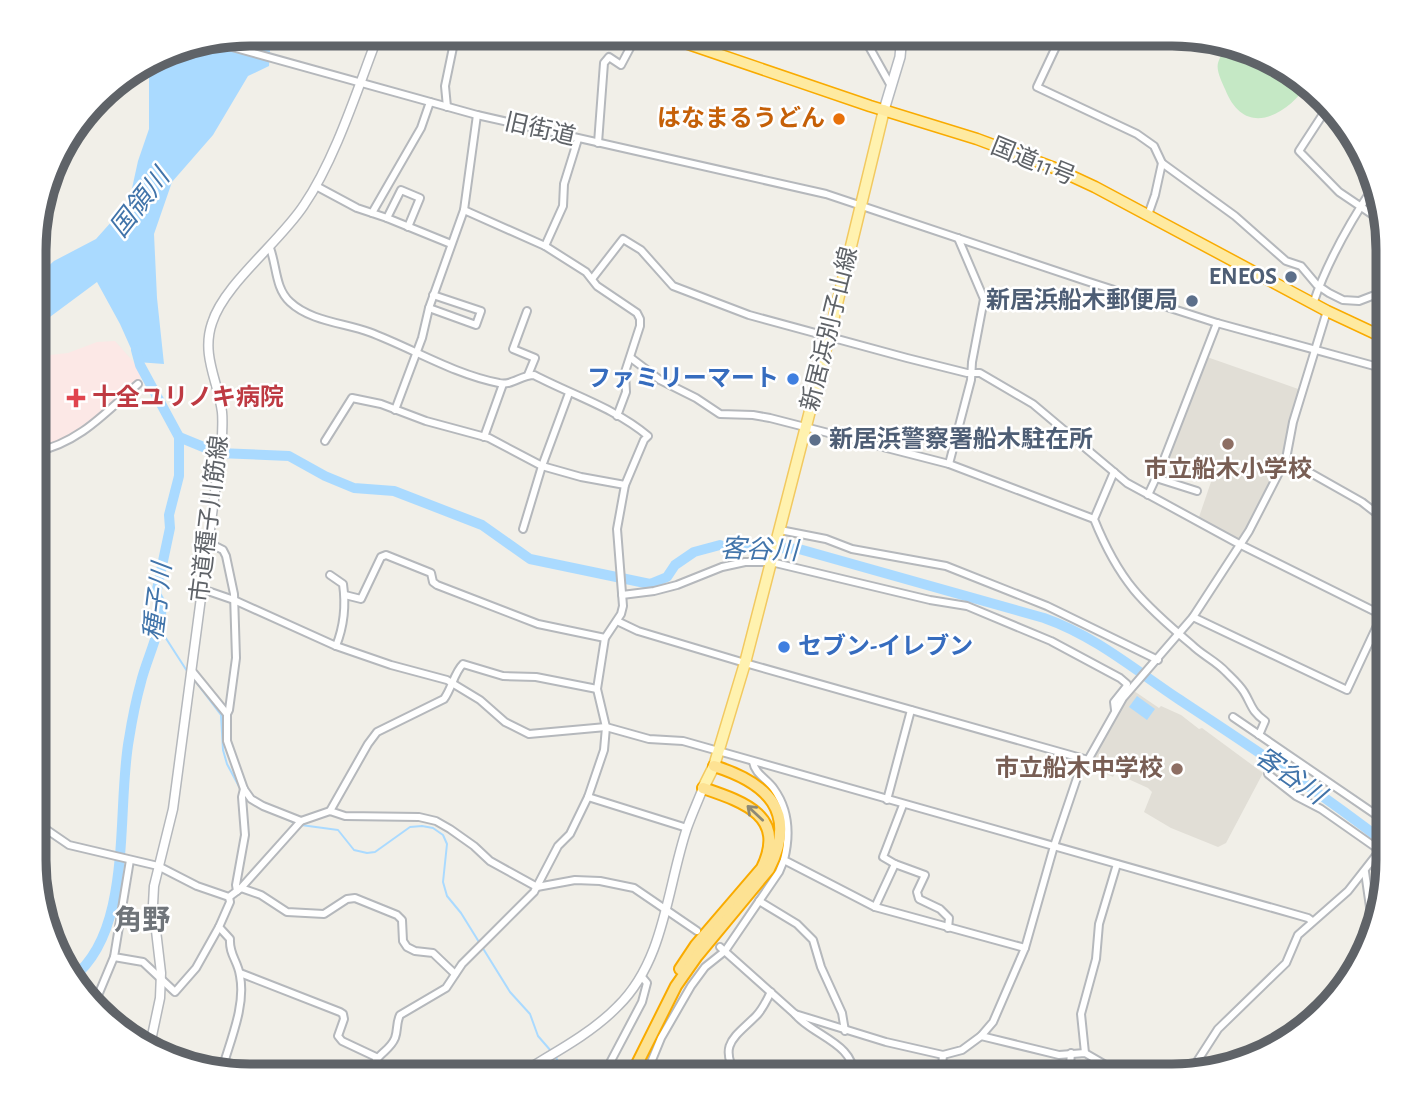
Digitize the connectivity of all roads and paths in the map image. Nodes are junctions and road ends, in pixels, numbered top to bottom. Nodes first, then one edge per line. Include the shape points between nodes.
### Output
1 (374, 46) edge
2 (454, 46) edge
3 (631, 46) edge
4 (694, 46) edge
5 (869, 46) edge
6 (901, 46) edge
7 (1056, 46) edge
8 (230, 47) edge
9 (359, 83) junction
10 (891, 86) junction
11 (430, 102) junction
12 (447, 107) junction
13 (884, 110) junction
14 (1324, 113) edge
15 (477, 115) junction
16 (578, 139) junction
17 (598, 143) junction
18 (1161, 163) junction
19 (316, 186) junction
20 (1369, 194) edge
21 (860, 205) junction
22 (1361, 207) junction
23 (464, 210) junction
24 (372, 213) junction
25 (1148, 215) junction
26 (1374, 215) edge
27 (387, 218) junction
28 (408, 227) junction
29 (958, 238) junction
30 (451, 244) junction
31 (545, 246) junction
32 (270, 248) junction
33 (592, 279) junction
34 (1319, 286) junction
35 (433, 295) junction
36 (1376, 296) edge
37 (1313, 304) junction
38 (429, 308) junction
39 (527, 311) dead end
40 (1327, 312) junction
41 (1217, 323) junction
42 (1376, 334) edge
43 (829, 337) junction
44 (1315, 351) junction
45 (416, 353) junction
46 (631, 358) junction
47 (1376, 367) edge
48 (972, 373) junction
49 (528, 375) junction
50 (138, 384) dead end
51 (503, 384) junction
52 (569, 393) junction
53 (395, 410) junction
54 (617, 416) junction
55 (806, 428) junction
56 (484, 437) junction
57 (326, 441) dead end
58 (45, 449) edge
59 (1286, 459) junction
60 (949, 464) junction
61 (542, 466) junction
62 (1114, 472) junction
63 (1156, 478) junction
64 (625, 485) junction
65 (1197, 491) dead end
66 (1148, 495) junction
67 (1376, 513) edge
68 (1094, 519) junction
69 (523, 528) dead end
70 (779, 531) junction
71 (207, 542) junction
72 (1241, 545) junction
73 (772, 560) junction
74 (330, 575) dead end
75 (202, 589) junction
76 (622, 594) junction
77 (345, 595) junction
78 (234, 600) junction
79 (1376, 612) edge
80 (1193, 617) junction
81 (617, 621) junction
82 (1376, 634) edge
83 (1179, 635) junction
84 (605, 638) junction
85 (336, 646) junction
86 (1157, 661) junction
87 (744, 663) junction
88 (191, 674) junction
89 (453, 685) junction
90 (597, 690) junction
91 (911, 710) junction
92 (1115, 710) junction
93 (227, 714) junction
94 (1233, 717) dead end
95 (606, 727) junction
96 (1259, 735) junction
97 (719, 752) junction
98 (1088, 760) junction
99 (753, 762) junction
100 (714, 766) junction
101 (1268, 774) dead end
102 (703, 788) junction
103 (243, 792) junction
104 (588, 797) junction
105 (887, 800) junction
106 (903, 804) junction
107 (330, 811) junction
108 (1376, 814) edge
109 (299, 824) junction
110 (687, 828) junction
111 (46, 829) edge
112 (1054, 846) junction
113 (1376, 847) edge
114 (1376, 857) edge
115 (129, 860) junction
116 (784, 860) junction
117 (895, 864) junction
118 (1117, 864) junction
119 (158, 866) junction
120 (1365, 872) junction
121 (537, 887) junction
122 (239, 890) junction
123 (229, 897) junction
124 (1369, 897) junction
125 (759, 901) junction
126 (1373, 901) edge
127 (875, 907) junction
128 (1371, 909) edge
129 (665, 910) junction
130 (1312, 922) junction
131 (219, 927) junction
132 (948, 928) junction
133 (696, 931) dead end
134 (1025, 948) junction
135 (722, 949) junction
136 (114, 957) junction
137 (240, 974) junction
138 (456, 974) junction
139 (642, 977) junction
140 (160, 979) junction
141 (771, 992) junction
142 (97, 996) edge
143 (795, 1014) junction
144 (845, 1031) junction
145 (981, 1036) junction
146 (151, 1039) edge
147 (1072, 1053) junction
148 (1085, 1053) junction
149 (943, 1055) junction
150 (376, 1057) junction
151 (224, 1063) edge
152 (1196, 1063) edge
153 (373, 1064) edge
154 (535, 1064) edge
155 (609, 1064) edge
156 (630, 1064) edge
157 (637, 1064) edge
158 (650, 1064) edge
159 (730, 1064) edge
160 (851, 1064) edge
161 (942, 1064) edge
162 (1071, 1064) edge
163 (1104, 1064) edge

1 - 9 street, 市道種子川筋線
2 - 12 street
3 - 17 street via 621,65 609,57 604,63
4 - 13 highway, 国道11号
5 - 10 street
6 - 10 main road
7 - 18 street via 1037,87 1137,134 1154,146
8 - 9 street, 旧街道
9 - 11 street, 旧街道
9 - 19 street, 市道種子川筋線
10 - 13 main road
11 - 12 street, 旧街道
11 - 24 street via 421,128
12 - 15 street, 旧街道
13 - 21 main road, 新居浜別子山線
13 - 25 highway, 国道11号 via 1052,167
14 - 22 street via 1299,151 1339,192
15 - 16 street, 旧街道
15 - 23 street
16 - 17 street, 旧街道
16 - 31 street via 564,184 563,206
17 - 21 street, 旧街道
18 - 25 street
18 - 34 street via 1286,261 1301,266
19 - 24 street
19 - 32 street, 市道種子川筋線
20 - 22 street
21 - 29 street, 旧街道
21 - 43 main road, 新居浜別子山線
22 - 26 street
22 - 34 street
23 - 30 street
23 - 31 street
24 - 27 street
25 - 37 highway, 国道11号
27 - 28 street
27 - 28 street via 401,190 420,198
28 - 30 street
29 - 41 street, 旧街道
29 - 48 street via 984,299
30 - 35 street
31 - 33 street
32 - 45 street via 279,288 299,310 371,332
32 - 71 street, 市道種子川筋線 via 230,291 211,324 209,361 222,413 222,439
33 - 43 street via 623,239 641,250 673,286
33 - 46 street via 640,318
34 - 36 street via 1343,300 1359,302
34 - 37 street
35 - 38 street
35 - 38 street via 481,311 479,318 476,325
37 - 40 highway, 国道11号
38 - 45 street
39 - 49 street via 513,349 535,358
40 - 42 highway, 国道11号
40 - 44 street
41 - 44 street, 旧街道
41 - 63 street
43 - 48 street
43 - 55 main road, 新居浜別子山線
44 - 47 street, 旧街道
44 - 59 street
45 - 51 street
45 - 53 street
46 - 54 street
46 - 55 street via 720,414 753,415
48 - 60 street
48 - 62 street via 986,376 1033,404
49 - 51 street
49 - 52 street
50 - 58 street via 85,430 66,443
51 - 56 street
52 - 54 street
52 - 61 street
53 - 56 street
53 - 57 street via 352,398
54 - 64 street via 648,436
55 - 60 street
55 - 70 main road, 新居浜別子山線
56 - 61 street
59 - 67 street
59 - 72 street
60 - 68 street
61 - 64 street
61 - 69 street
62 - 66 street
62 - 68 street
63 - 65 street
63 - 66 street
64 - 76 street via 617,529
66 - 72 street
68 - 83 street via 1114,564 1132,590
70 - 73 main road, 新居浜別子山線
70 - 86 street via 946,566 1047,606
71 - 75 street, 市道種子川筋線
71 - 78 street via 226,556
72 - 79 street
72 - 80 street
73 - 76 street via 722,567 654,592
73 - 87 main road, 新居浜別子山線
73 - 92 street via 956,603 1031,631 1127,684 1114,702
74 - 77 street via 343,584
75 - 78 street
75 - 88 street, 市道種子川筋線
76 - 81 street
77 - 84 street via 361,599 386,555 431,573 437,585 538,624
77 - 85 street via 343,628
78 - 85 street
78 - 93 street via 236,658
80 - 82 street via 1347,690
80 - 83 street
81 - 84 street
81 - 87 street
83 - 86 street
83 - 96 street via 1223,668 1243,690 1251,710 1265,721
84 - 90 street
85 - 89 street
86 - 92 street
87 - 91 street
87 - 97 main road, 新居浜別子山線
88 - 93 street
88 - 119 street, 市道種子川筋線 via 173,810
89 - 90 street via 463,664 503,676 536,677
89 - 95 street via 529,734
89 - 107 street via 444,699 377,732
90 - 95 street
91 - 98 street
91 - 105 street
92 - 98 street
93 - 103 street via 227,741
94 - 96 street
95 - 97 street
95 - 104 street via 604,750
96 - 108 street
97 - 99 street
97 - 100 main road, 新居浜別子山線
98 - 112 street via 1080,769
99 - 105 street
99 - 116 street via 782,805 788,825
100 - 102 main road, 新居浜別子山線
100 - 157 highway via 738,773 764,790 778,815 777,853 676,986
101 - 113 street
102 - 110 street
156 -> 102 highway via 681,966 769,854 769,832 756,811
103 - 109 street
103 - 122 street via 245,835
104 - 110 street
104 - 121 street
105 - 106 street
106 - 112 street
106 - 117 street via 883,857
107 - 109 street
107 - 121 street via 345,816 436,821 490,861
109 - 122 street
110 - 129 street
111 - 115 street via 69,845
112 - 118 street
112 - 134 street
114 - 120 street
115 - 119 street
115 - 136 street
116 - 125 street
116 - 127 street
117 - 127 street
117 - 132 street via 925,875 917,892 919,899 940,909 949,918
118 - 130 street
118 - 148 street via 1099,924 1096,959 1081,1014
119 - 123 street
119 - 140 street, 市道種子川筋線 via 153,905
120 - 124 street
120 - 130 street
121 - 129 street via 575,880 623,885 634,887
121 - 138 street
122 - 123 street
122 - 138 street via 261,895 287,912 316,915 347,899 364,900 402,920 407,947 433,953
123 - 131 street
124 - 126 street
124 - 128 street
125 - 135 street
125 - 144 street via 797,924 813,940
127 - 132 street
129 - 133 street
129 - 139 street
130 - 152 street via 1298,935 1286,963 1218,1029
131 - 137 street via 230,939 229,950
131 - 140 street via 196,968 175,992
132 - 134 street
134 - 145 street via 993,1022
135 - 141 street
135 - 158 street via 691,986
136 - 140 street via 143,962
136 - 142 street
137 - 150 street via 340,1012 344,1019 338,1036
137 - 151 street via 239,1009
138 - 150 street via 446,988 400,1015 396,1037
139 - 154 street via 618,1007
139 - 155 street via 647,983 642,1002
140 - 146 street, 市道種子川筋線
141 - 143 street
141 - 159 street via 758,1014 734,1036 728,1048
143 - 144 street
143 - 160 street via 825,1035
144 - 149 street
145 - 147 street via 1059,1055
145 - 149 street
147 - 148 street
147 - 162 street
148 - 163 street
149 - 161 street
150 - 153 street

